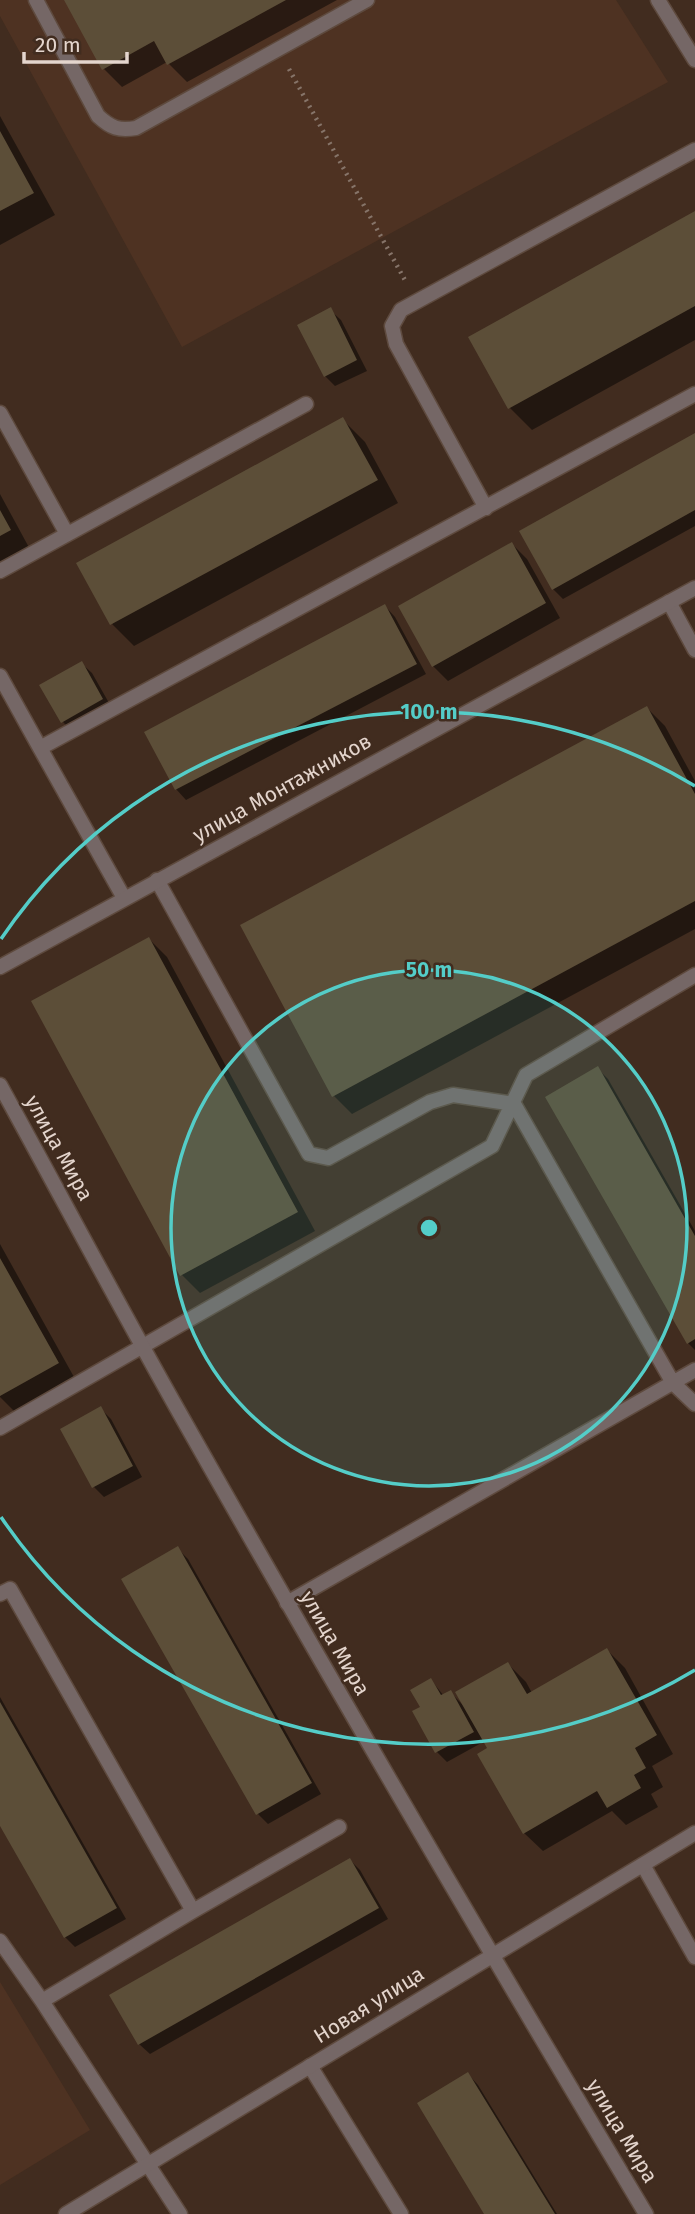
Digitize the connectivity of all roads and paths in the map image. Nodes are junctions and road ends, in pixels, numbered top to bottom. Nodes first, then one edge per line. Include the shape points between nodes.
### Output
1 (36, 0) edge
2 (368, 0) edge
3 (658, 0) edge
4 (278, 50) junction
5 (695, 60) edge
6 (695, 150) edge
7 (416, 300) junction
8 (695, 394) edge
9 (306, 404) dead end
10 (0, 413) edge
11 (486, 508) junction
12 (67, 534) junction
13 (0, 571) edge
14 (695, 588) edge
15 (669, 602) junction
16 (695, 650) edge
17 (0, 676) edge
18 (40, 748) junction
19 (158, 880) junction
20 (124, 898) junction
21 (0, 967) edge
22 (695, 975) edge
23 (0, 1085) edge
24 (514, 1104) junction
25 (142, 1345) junction
26 (695, 1370) edge
27 (673, 1383) junction
28 (695, 1404) edge
29 (0, 1428) edge
30 (0, 1594) edge
31 (287, 1603) junction
32 (339, 1827) dead end
33 (695, 1833) edge
34 (643, 1864) junction
35 (193, 1911) junction
36 (0, 1941) edge
37 (491, 1955) junction
38 (695, 1957) edge
39 (42, 2001) junction
40 (310, 2066) junction
41 (148, 2165) junction
42 (66, 2214) edge
43 (180, 2214) edge
44 (401, 2214) edge
45 (646, 2214) edge

1 - 4 street via 98,116 121,131 136,128
2 - 4 street
3 - 5 street
4 - 7 path
6 - 7 street
7 - 11 street via 401,310 392,326 396,344
8 - 11 street
9 - 12 street
10 - 12 street
11 - 18 street
12 - 13 street
14 - 15 street, улица Монтажников
15 - 16 street
15 - 19 street, улица Монтажников
17 - 18 street
18 - 20 street
19 - 20 street, улица Монтажников
19 - 24 street via 309,1154 328,1158 430,1101 453,1095
20 - 21 street, улица Монтажников
22 - 24 street via 526,1075
23 - 25 street, улица Мира
24 - 25 street via 492,1146
24 - 27 street
25 - 29 street
25 - 31 street, улица Мира
26 - 27 street
27 - 28 street
27 - 31 street
30 - 35 street via 10,1589
31 - 37 street, улица Мира
32 - 35 street
33 - 34 street, Новая улица
34 - 37 street, Новая улица
34 - 38 street
35 - 39 street
36 - 39 street
37 - 40 street, Новая улица
37 - 45 street, улица Мира
39 - 41 street
40 - 41 street, Новая улица
40 - 44 street
41 - 42 street, Новая улица
41 - 43 street

